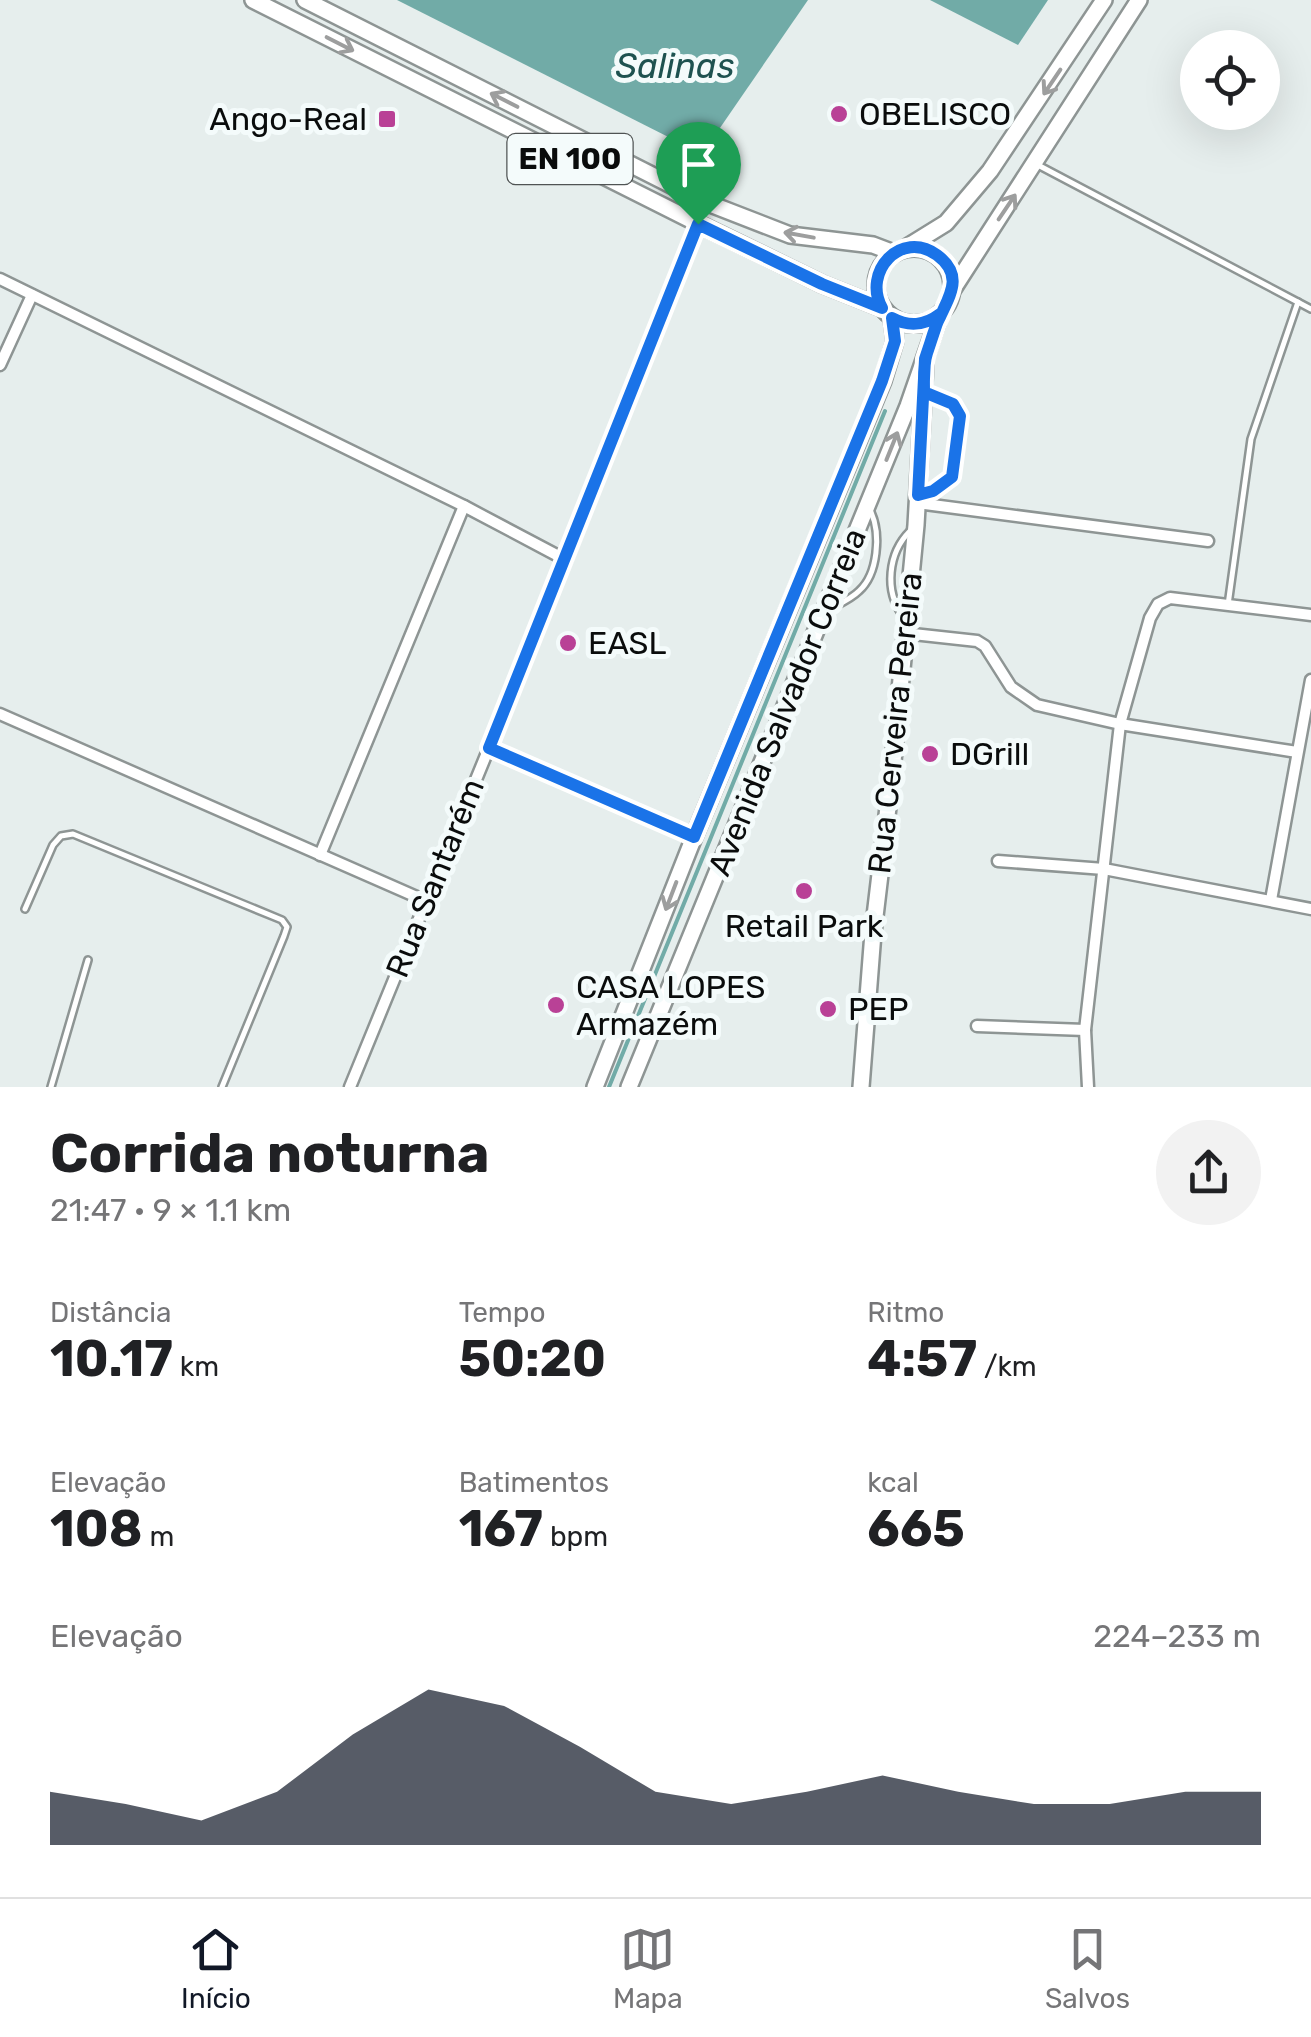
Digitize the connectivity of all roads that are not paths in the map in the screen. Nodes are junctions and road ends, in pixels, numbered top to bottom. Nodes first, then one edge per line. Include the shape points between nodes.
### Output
1 (253, 0) edge
2 (306, 0) edge
3 (1104, 0) edge
4 (1140, 0) edge
5 (1036, 164) junction
6 (698, 224) junction
7 (899, 251) junction
8 (0, 279) edge
9 (953, 289) junction
10 (32, 295) junction
11 (1298, 302) junction
12 (1311, 309) edge
13 (887, 313) junction
14 (940, 314) junction
15 (925, 359) junction
16 (0, 364) edge
17 (924, 392) junction
18 (917, 499) junction
19 (868, 505) junction
20 (464, 506) junction
21 (1208, 541) dead end
22 (566, 560) junction
23 (1228, 605) junction
24 (823, 614) junction
25 (1311, 614) edge
26 (904, 626) junction
27 (1311, 680) edge
28 (0, 714) edge
29 (1120, 724) junction
30 (489, 748) junction
31 (1297, 752) junction
32 (694, 837) junction
33 (320, 855) junction
34 (998, 861) dead end
35 (1104, 868) junction
36 (1271, 900) junction
37 (426, 901) junction
38 (25, 909) dead end
39 (1311, 909) edge
40 (88, 960) dead end
41 (978, 1026) dead end
42 (1085, 1030) junction
43 (51, 1087) edge
44 (222, 1087) edge
45 (350, 1087) edge
46 (595, 1087) edge
47 (629, 1087) edge
48 (860, 1087) edge
49 (1088, 1087) edge

1 -> 6 main road, EN 100
7 -> 2 main road, EN 100 via 790,235 705,202
3 -> 7 main road via 990,171 946,223
4 - 5 main road
9 -> 5 main road
5 - 11 lane
6 - 13 main road, EN 100
6 - 22 street, Rua Santarém
7 - 9 main road, EN 100 via 926,249 939,256
7 - 13 main road via 876,278
8 - 10 street
9 - 14 main road
10 - 16 street
10 - 20 street
11 - 12 lane
11 - 23 lane via 1251,438
13 - 14 main road, EN 100 via 906,324
13 - 32 main road, Avenida Salvador Correia via 895,341 882,381
14 - 15 main road, Avenida Salvador Correia
15 - 17 main road, Rua Cerveira Pereira
19 -> 15 main road, Avenida Salvador Correia
17 - 18 main road, Rua Cerveira Pereira
17 - 18 lane via 953,404 960,416 952,477
18 - 21 street
18 - 26 main road, Rua Cerveira Pereira
19 - 24 main road, Avenida Salvador Correia
19 - 24 lane via 878,539 866,583
20 - 22 street
20 - 33 street
22 - 30 street, Rua Santarém
23 - 25 street
23 - 29 street via 1170,598 1158,604
24 - 47 main road, Avenida Salvador Correia
26 - 29 street via 984,646 1018,695 1037,704
26 - 48 main road, Rua Cerveira Pereira
27 - 31 street
28 - 33 street
29 - 31 street
29 - 35 street
30 - 32 street
30 - 37 street, Rua Santarém
31 - 36 street
32 -> 46 main road, Avenida Salvador Correia
33 - 37 street
34 - 35 street
35 - 36 street
35 - 42 street
36 - 39 street
37 - 45 street, Rua Santarém
38 - 44 lane via 53,845 74,834 282,920 284,936
40 - 43 lane
41 - 42 street
42 - 49 street

